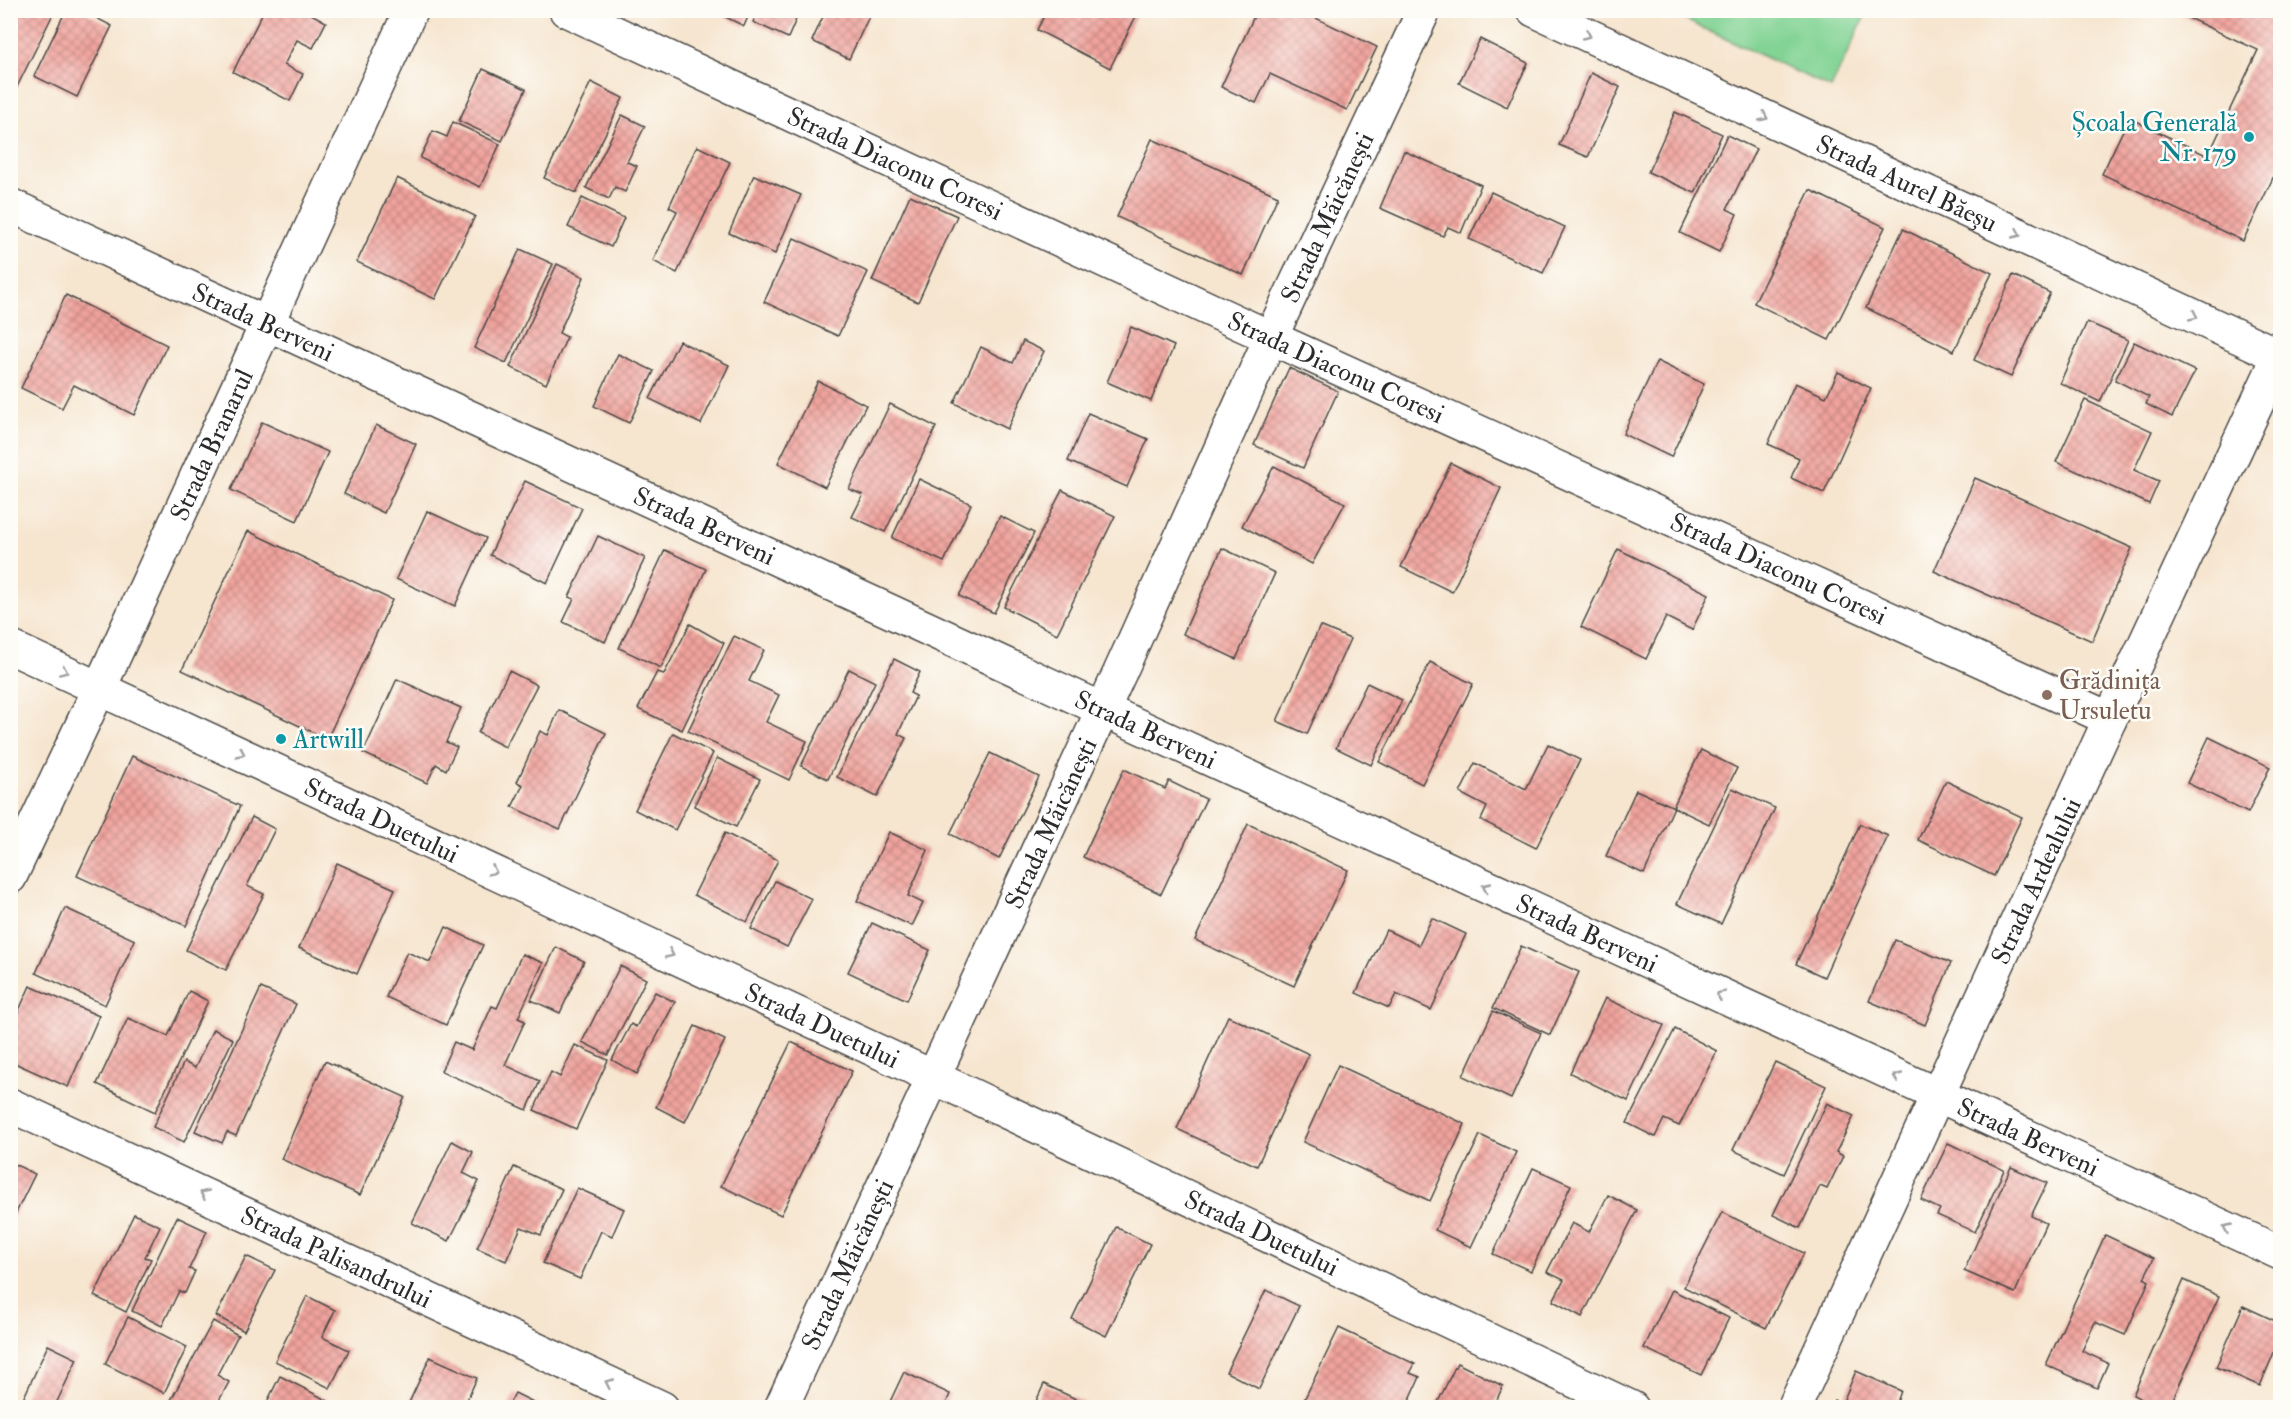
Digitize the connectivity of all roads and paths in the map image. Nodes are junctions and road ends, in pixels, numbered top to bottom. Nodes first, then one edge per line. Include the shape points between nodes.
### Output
1 (411, 10) edge
2 (566, 10) edge
3 (1424, 10) edge
4 (1534, 10) edge
5 (10, 205) edge
6 (267, 325) junction
7 (1271, 337) junction
8 (2280, 355) edge
9 (10, 647) edge
10 (100, 687) junction
11 (1103, 709) junction
12 (2110, 719) junction
13 (10, 877) edge
14 (933, 1077) junction
15 (1938, 1096) junction
16 (10, 1104) edge
17 (2280, 1253) edge
18 (662, 1407) edge
19 (781, 1407) edge
20 (1632, 1407) edge
21 (1794, 1407) edge

1 - 6 street, Strada Branarul
2 - 7 street, Strada Diaconu Coresi
3 - 7 street, Strada Măicănești
4 -> 8 street, Strada Aurel Băeșu
5 - 6 street, Strada Berveni
6 - 10 street, Strada Branarul
6 - 11 street, Strada Berveni
7 - 11 street, Strada Măicănești
7 - 12 street, Strada Diaconu Coresi
8 - 12 street, Strada Ardealului
9 -> 10 street, Strada Duetului
10 - 13 street, Strada Branarul
10 -> 14 street, Strada Duetului
11 - 14 street, Strada Măicănești
15 -> 11 street, Strada Berveni
12 - 15 street, Strada Ardealului
14 - 19 street, Strada Măicănești
14 - 20 street, Strada Duetului
17 -> 15 street, Strada Berveni
15 - 21 street, Strada Ardealului
18 -> 16 street, Strada Palisandrului

